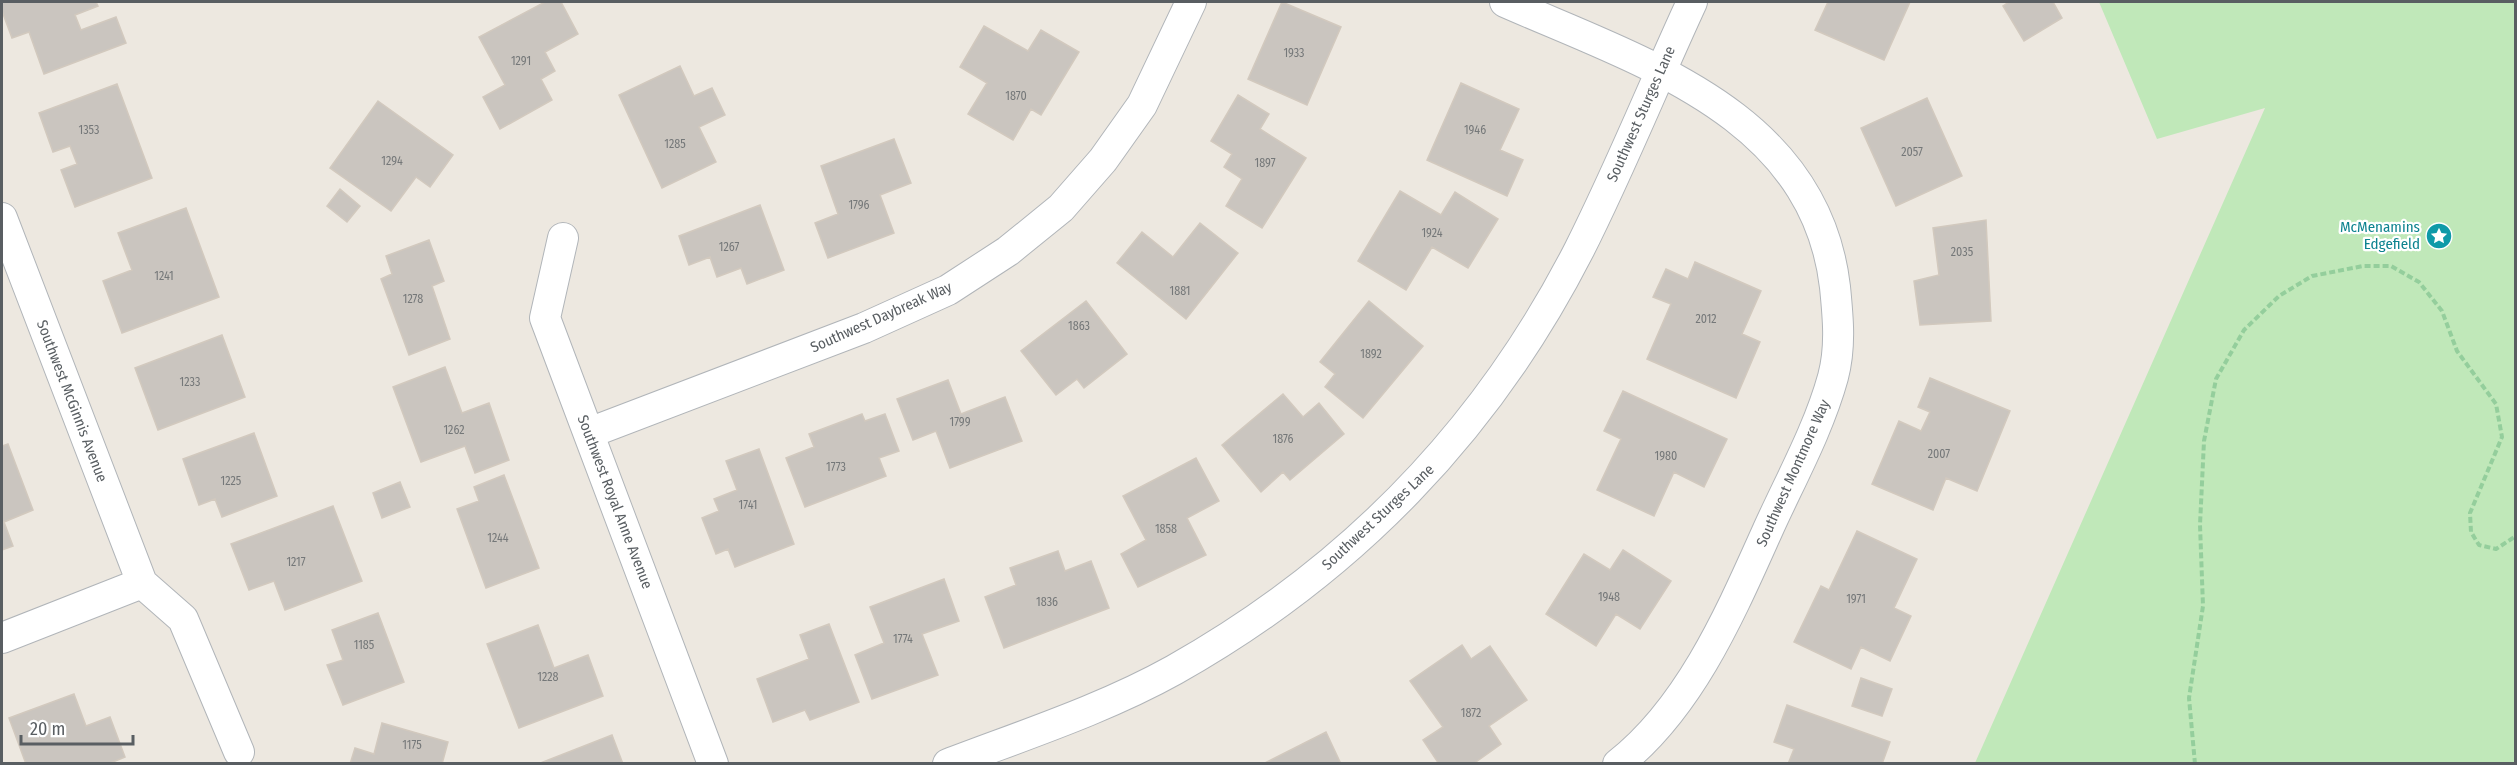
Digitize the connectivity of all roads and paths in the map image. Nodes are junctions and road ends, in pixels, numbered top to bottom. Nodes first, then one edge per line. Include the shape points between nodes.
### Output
1 (1191, 2) edge
2 (1505, 2) edge
3 (1692, 2) edge
4 (1660, 71) junction
5 (2, 218) edge
6 (563, 238) dead end
7 (589, 433) junction
8 (2516, 536) edge
9 (142, 583) junction
10 (2, 638) edge
11 (239, 752) dead end
12 (713, 764) edge
13 (948, 764) edge
14 (1618, 764) edge
15 (2195, 764) edge

1 - 7 street, Southwest Daybreak Way via 1142,105 1103,160 1061,208 1008,251 948,290 864,328
2 - 4 street, Southwest Montmore Way
3 - 4 street, Southwest Sturges Lane
4 - 13 street, Southwest Sturges Lane via 1579,250 1541,318 1503,376 1427,473 1354,543 1298,589 1173,671 1092,708
4 - 14 street, Southwest Montmore Way via 1732,112 1763,140 1793,177 1819,221 1831,258 1839,345 1820,416 1728,618 1699,669 1667,713
5 - 9 street, Southwest McGinnis Avenue
6 - 7 street, Southwest Royal Anne Avenue via 545,318
7 - 12 street, Southwest Royal Anne Avenue
8 - 15 path via 2496,549 2479,545 2471,532 2470,513 2502,437 2496,404 2457,351 2442,311 2419,282 2391,266 2363,266 2312,276 2279,296 2244,330 2216,379 2204,441 2200,525 2203,606 2189,698
9 - 10 street
9 - 11 street via 183,618

